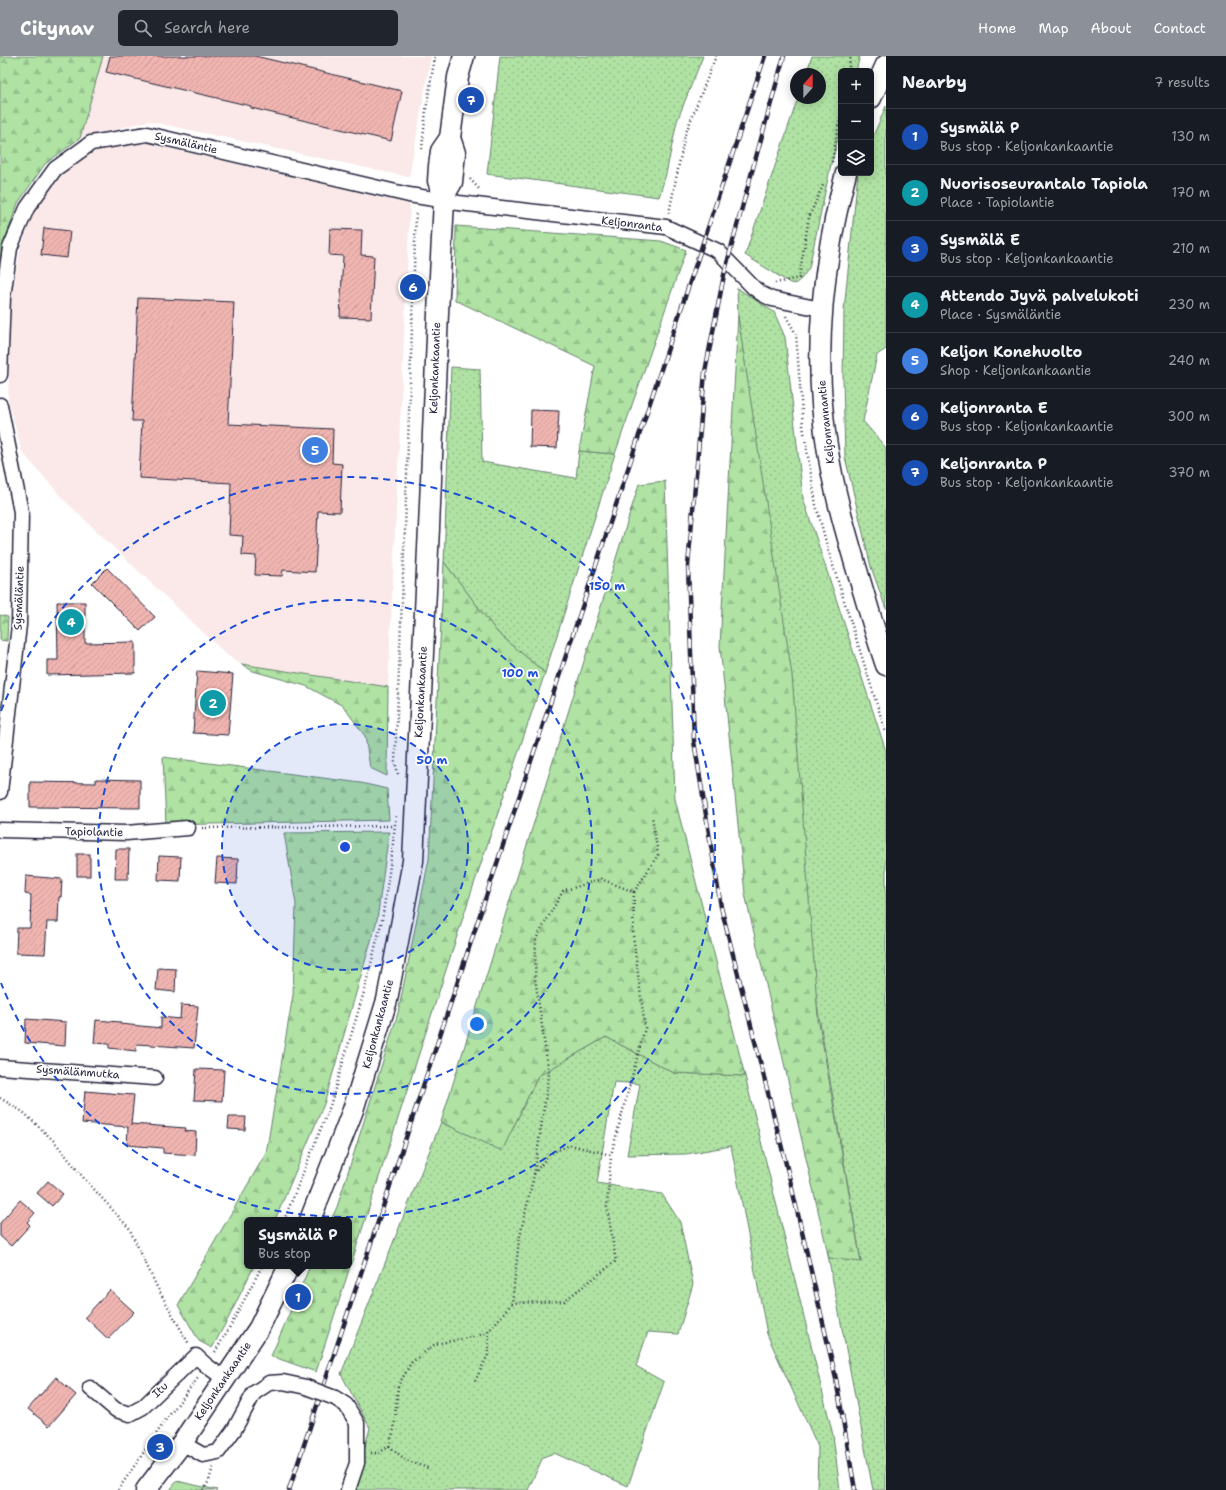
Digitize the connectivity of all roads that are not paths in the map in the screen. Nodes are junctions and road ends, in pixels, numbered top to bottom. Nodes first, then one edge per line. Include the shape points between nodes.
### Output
1 (464, 56) edge
2 (886, 65) edge
3 (874, 91) edge
4 (838, 170) edge
5 (444, 199) junction
6 (821, 309) junction
7 (0, 375) edge
8 (0, 405) edge
9 (886, 665) edge
10 (0, 792) edge
11 (188, 828) road end
12 (0, 830) edge
13 (0, 1067) edge
14 (155, 1078) dead end
15 (311, 1217) edge
16 (288, 1269) edge
17 (225, 1379) junction
18 (90, 1388) dead end
19 (182, 1443) junction
20 (146, 1490) edge
21 (348, 1490) edge

1 - 5 main road, Keljonkankaantie via 458,77 450,138 455,153 452,182
2 - 3 main road
4 - 6 main road, Keljonrannantie
5 - 6 street, Keljonranta via 666,227 718,251 762,294 772,299
5 - 7 street, Sysmäläntie via 416,196 147,134 91,143 55,169 27,208 10,248 3,297
5 - 15 main road, Keljonkankaantie via 413,861 387,1000 354,1110
6 - 9 main road, Keljonrannantie via 820,368 823,417 836,496
8 - 10 street, Sysmäläntie via 21,520 20,625
11 - 12 street, Tapiolantie via 126,833
13 - 14 street, Sysmälänmutka
16 - 17 main road, Keljonkankaantie via 259,1328
17 - 18 street, Itu via 196,1356 143,1407 130,1414 116,1410
17 - 19 main road, Keljonkankaantie
19 - 20 main road, Keljonkankaantie
19 - 21 street, bridge via 203,1455 218,1452 234,1430 254,1393 269,1382 306,1387 346,1405 358,1423 357,1463

